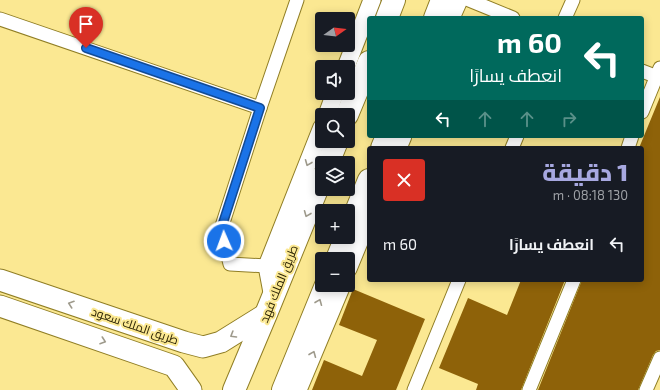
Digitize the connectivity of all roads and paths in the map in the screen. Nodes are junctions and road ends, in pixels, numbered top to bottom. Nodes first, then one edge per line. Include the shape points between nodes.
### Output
1 (297, 0) edge
2 (372, 0) edge
3 (394, 0) edge
4 (442, 0) edge
5 (459, 0) edge
6 (469, 0) edge
7 (573, 0) edge
8 (388, 16) edge
9 (436, 16) edge
10 (453, 16) edge
11 (508, 16) edge
12 (567, 16) edge
13 (0, 19) edge
14 (349, 60) edge
15 (367, 67) edge
16 (644, 70) edge
17 (659, 74) edge
18 (260, 108) junction
19 (351, 108) edge
20 (644, 108) edge
21 (315, 145) edge
22 (367, 185) edge
23 (315, 194) edge
24 (355, 214) edge
25 (367, 223) edge
26 (355, 252) edge
27 (267, 266) junction
28 (0, 280) edge
29 (458, 282) edge
30 (573, 282) edge
31 (323, 292) edge
32 (339, 292) edge
33 (0, 306) edge
34 (270, 306) junction
35 (660, 358) edge
36 (191, 390) edge
37 (234, 390) edge
38 (283, 390) edge
39 (298, 390) edge
40 (414, 390) edge
41 (529, 390) edge
42 (646, 390) edge

1 - 18 street
2 - 14 street
3 - 8 highway
4 - 9 highway
5 - 10 street
6 - 11 street
7 - 12 street
13 - 18 street
15 - 19 highway
16 - 17 street
17 - 20 street
18 - 27 street via 221,229 230,264
21 -> 27 street
22 - 24 highway
23 -> 34 highway, طريق الملك فهد
25 - 26 street
27 - 34 street
34 -> 28 main road, طريق الملك سعود via 221,342 204,347
29 - 40 street
30 - 41 street
38 -> 31 highway
39 -> 32 street
33 -> 36 main road via 174,366
34 - 37 highway, طريق الملك فهد
35 - 42 street

